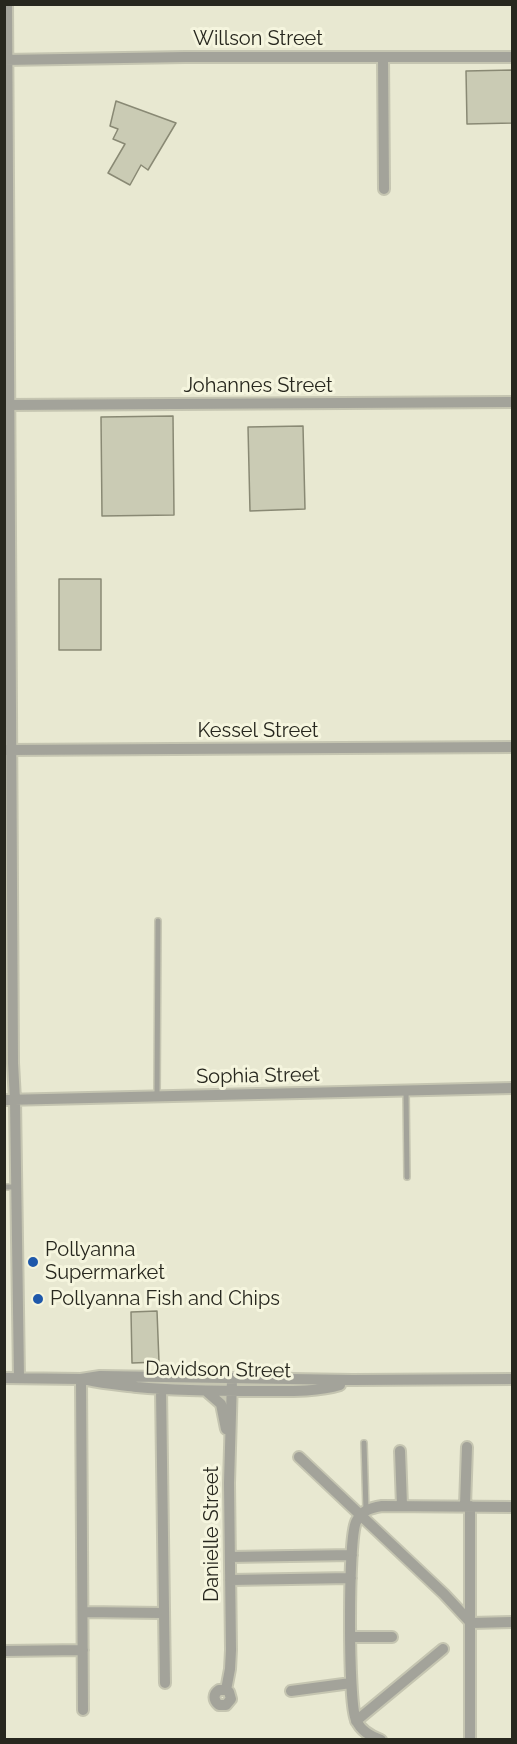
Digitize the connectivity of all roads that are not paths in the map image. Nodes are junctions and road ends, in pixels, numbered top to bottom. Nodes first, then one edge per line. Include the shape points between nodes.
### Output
1 (7, 4) edge
2 (383, 57) junction
3 (513, 57) edge
4 (6, 60) edge
5 (384, 189) dead end
6 (513, 402) edge
7 (7, 405) edge
8 (513, 747) edge
9 (8, 750) edge
10 (158, 921) dead end
11 (513, 1088) edge
12 (406, 1091) junction
13 (157, 1096) junction
14 (10, 1100) edge
15 (406, 1178) dead end
16 (10, 1187) edge
17 (4, 1378) edge
18 (20, 1378) junction
19 (232, 1378) junction
20 (81, 1379) junction
21 (353, 1380) junction
22 (513, 1380) edge
23 (161, 1389) junction
24 (206, 1391) junction
25 (232, 1391) junction
26 (364, 1443) dead end
27 (466, 1447) dead end
28 (399, 1450) dead end
29 (299, 1457) dead end
30 (229, 1483) junction
31 (402, 1506) junction
32 (468, 1506) junction
33 (513, 1507) edge
34 (363, 1512) junction
35 (352, 1556) junction
36 (230, 1557) junction
37 (351, 1578) junction
38 (230, 1580) junction
39 (83, 1612) junction
40 (164, 1612) junction
41 (513, 1622) edge
42 (471, 1623) junction
43 (351, 1637) junction
44 (392, 1637) dead end
45 (443, 1649) dead end
46 (83, 1650) junction
47 (4, 1651) edge
48 (165, 1683) dead end
49 (351, 1683) junction
50 (226, 1690) dead end
51 (291, 1691) dead end
52 (83, 1710) dead end
53 (356, 1721) junction
54 (381, 1740) edge
55 (470, 1740) edge

1 - 4 street
2 - 3 street, Willson Street
2 - 4 street, Willson Street
2 - 5 street
4 - 7 street
6 - 7 street, Johannes Street
7 - 9 street
8 - 9 street, Kessel Street
9 - 14 street via 13,1051
10 - 13 lane
11 - 12 street, Sophia Street
12 - 13 street, Sophia Street
12 - 15 lane
13 - 14 street, Sophia Street
14 - 16 street
16 - 18 street
17 - 18 street, Davidson Street
18 - 20 street, Davidson Street
19 - 20 street, Davidson Street
19 - 21 street, Davidson Street
19 - 25 street, Danielle Street
20 - 23 street, Davidson Street
20 - 39 street
21 - 22 street, Davidson Street
21 - 25 street, Davidson Street via 327,1388
23 - 24 street, Davidson Street
23 - 40 street
24 - 25 street, Davidson Street
24 - 30 street via 221,1404
25 - 30 street, Danielle Street
26 - 34 lane
27 - 32 street
28 - 31 street
29 - 34 street
30 - 36 street, Danielle Street
31 - 32 street
31 - 34 street via 382,1506
32 - 33 street
32 - 42 street
34 - 35 street via 355,1524
34 - 42 street
35 - 36 street
35 - 37 street
36 - 38 street, Danielle Street
37 - 38 street
37 - 43 street
38 - 50 street, Danielle Street via 231,1650
39 - 40 street
39 - 46 street
40 - 48 street
41 - 42 street
42 - 55 street
43 - 44 street
43 - 49 street
45 - 53 street
46 - 47 street
46 - 52 street
49 - 51 street
49 - 53 street
53 - 54 street via 366,1733

